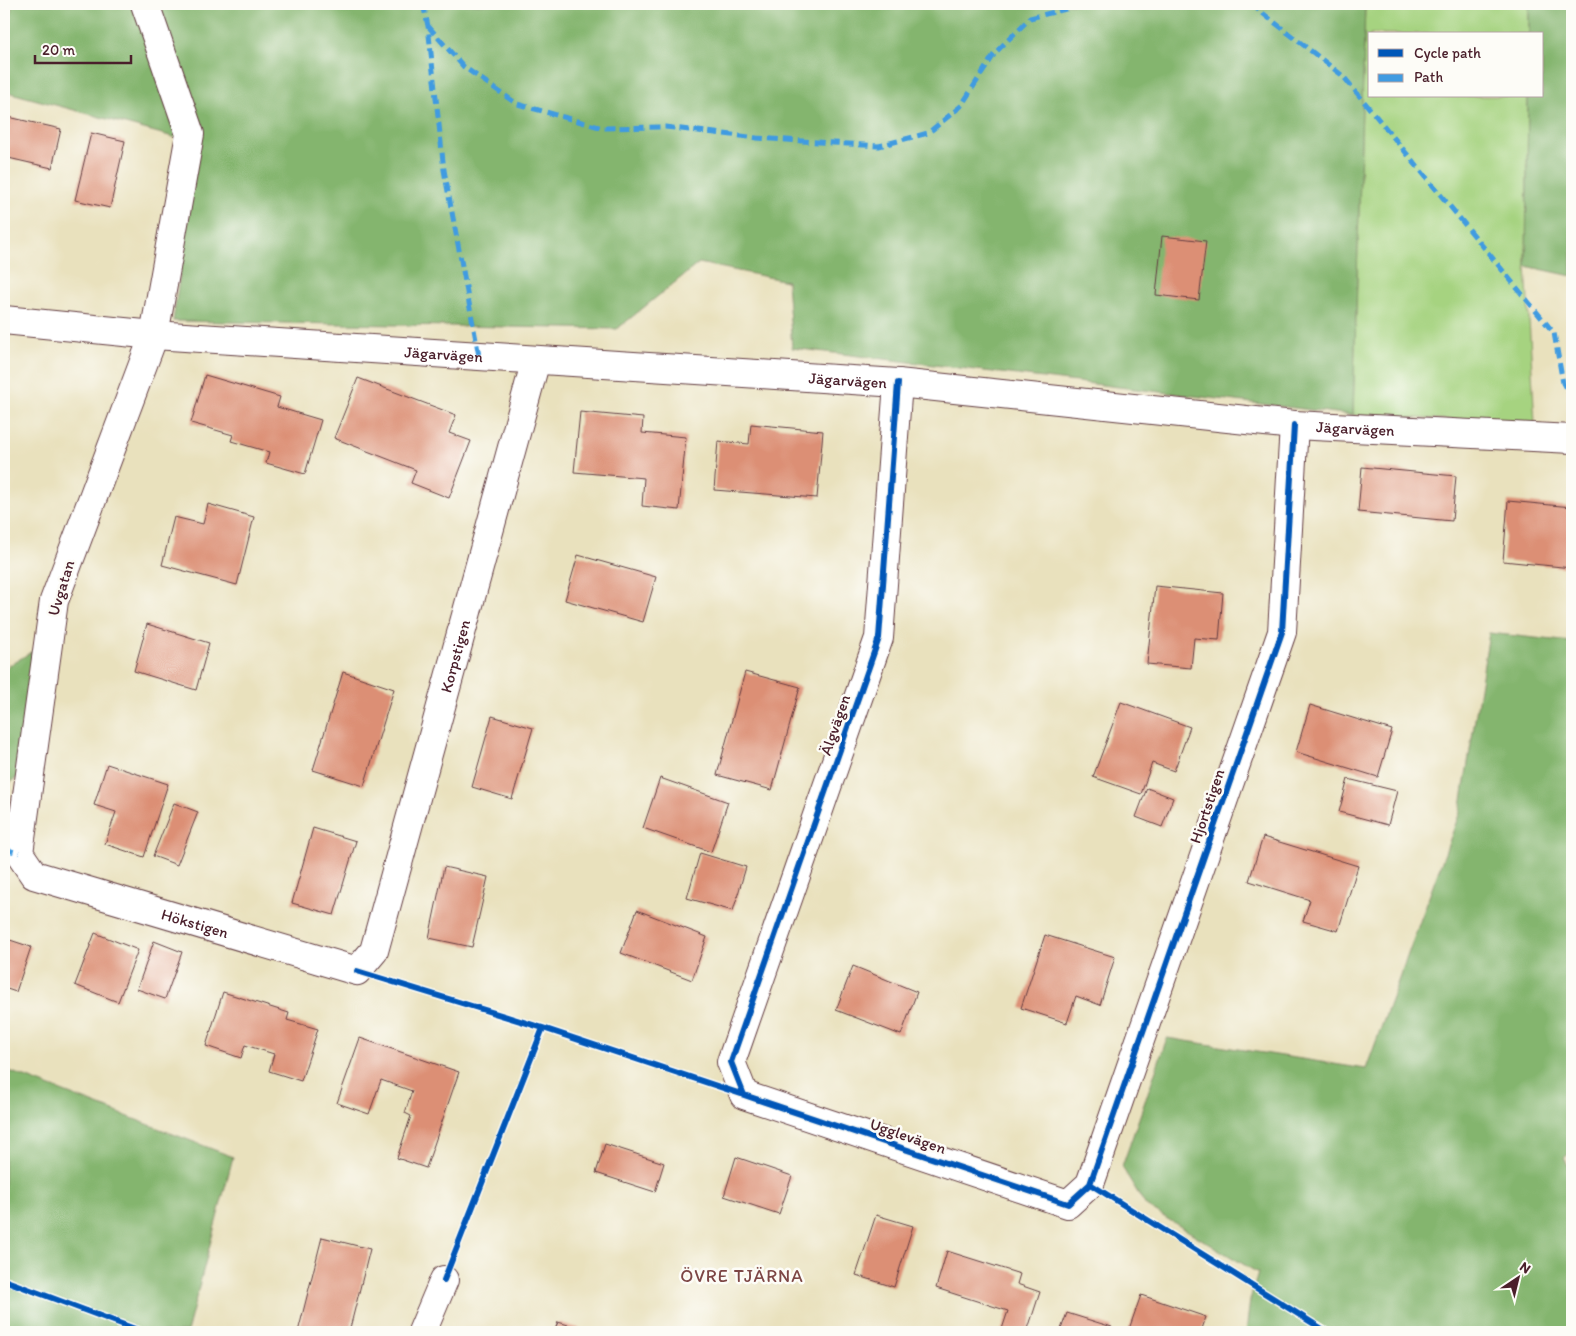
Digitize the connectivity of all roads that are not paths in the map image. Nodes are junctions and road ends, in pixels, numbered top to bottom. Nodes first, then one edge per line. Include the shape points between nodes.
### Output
1 (145, 4) edge
2 (4, 320) edge
3 (154, 335) junction
4 (536, 360) junction
5 (898, 383) junction
6 (1294, 425) junction
7 (1572, 439) edge
8 (19, 853) joint
9 (374, 951) joint
10 (731, 1062) joint
11 (1090, 1184) joint
12 (444, 1280) dead end
13 (422, 1332) edge

1 - 3 street via 190,134
2 - 3 street, Jägarvägen
3 - 4 street, Jägarvägen
3 - 8 street, Uvgatan via 54,601
4 - 5 street, Jägarvägen
4 - 9 street, Korpstigen
5 - 6 street, Jägarvägen
5 - 10 street, Älgvägen via 879,638
6 - 7 street, Jägarvägen
6 - 11 street, Hjortstigen via 1282,632
8 - 9 street, Hökstigen via 34,875 357,971
10 - 11 street, Ugglevägen via 744,1095 1068,1204
12 - 13 street

